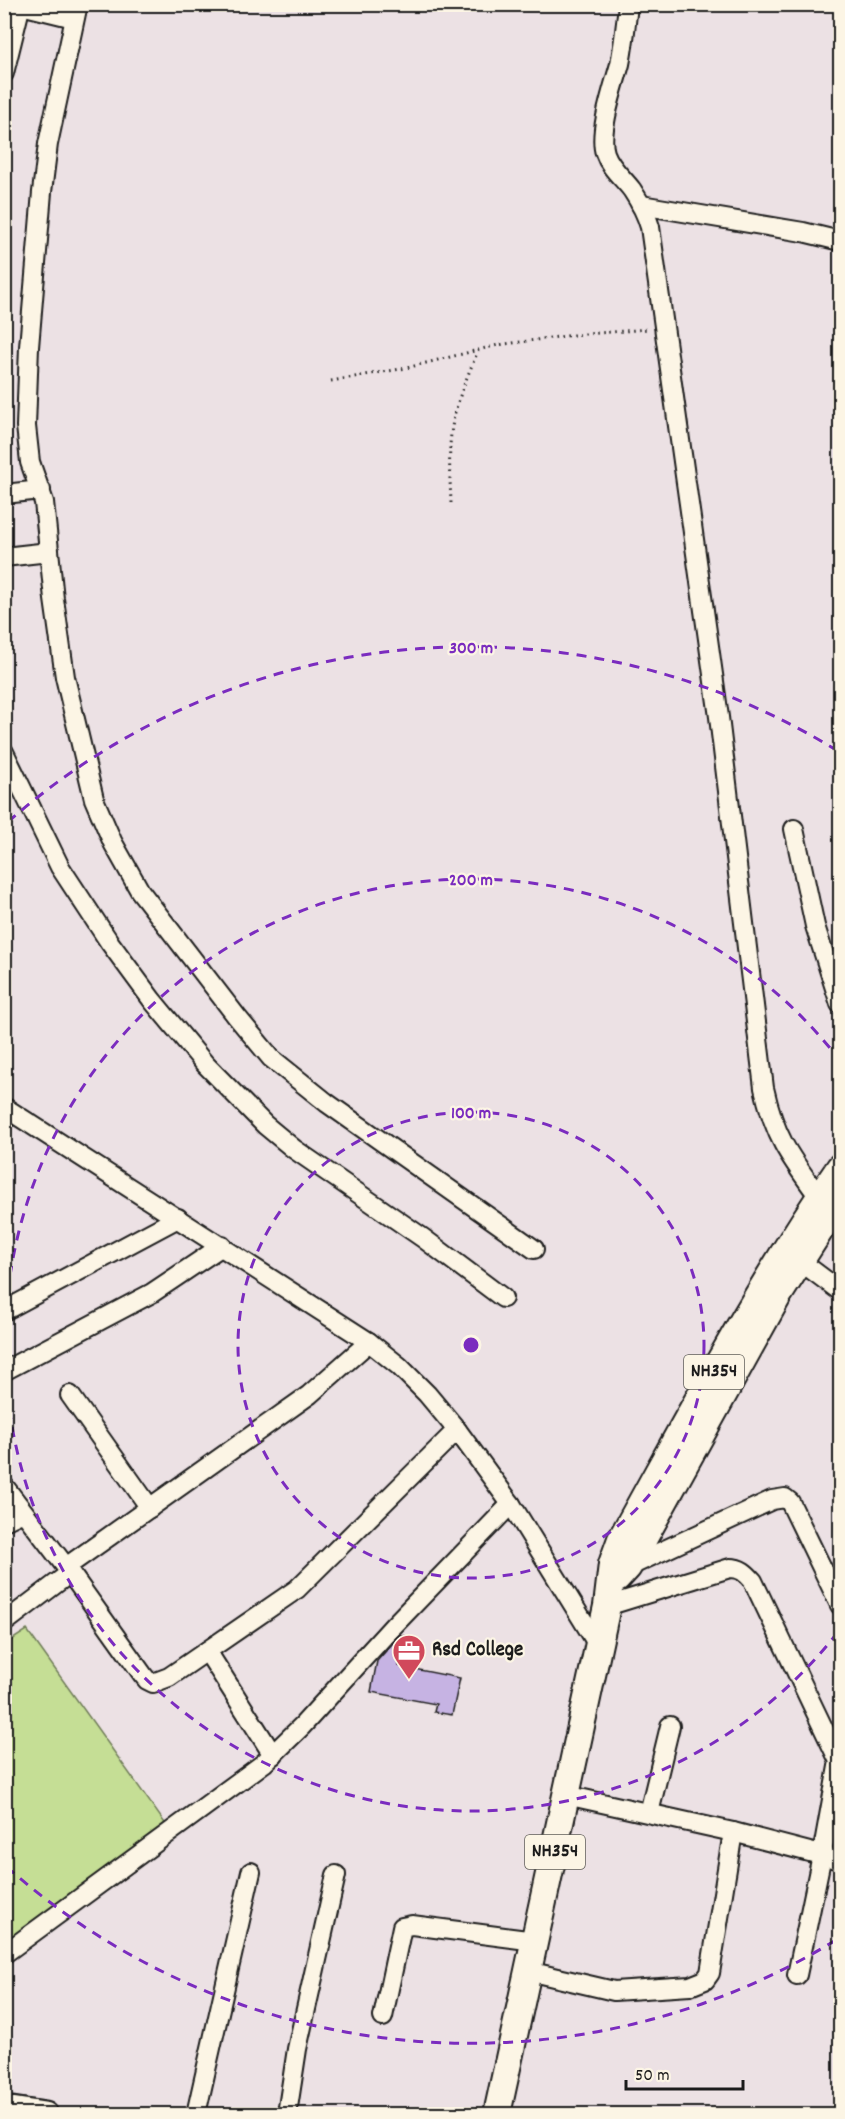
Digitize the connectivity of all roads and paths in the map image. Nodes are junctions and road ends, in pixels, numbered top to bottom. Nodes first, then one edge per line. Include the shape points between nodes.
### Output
1 (628, 4) edge
2 (21, 5) edge
3 (76, 11) edge
4 (4, 72) edge
5 (641, 205) junction
6 (840, 242) edge
7 (663, 327) junction
8 (478, 351) junction
9 (331, 381) dead end
10 (41, 490) junction
11 (4, 494) edge
12 (452, 503) dead end
13 (49, 552) junction
14 (4, 557) edge
15 (4, 752) edge
16 (794, 829) dead end
17 (840, 1004) edge
18 (4, 1107) edge
19 (840, 1167) edge
20 (830, 1198) edge
21 (178, 1218) junction
22 (222, 1246) junction
23 (534, 1249) dead end
24 (800, 1261) junction
25 (840, 1291) edge
26 (503, 1298) dead end
27 (4, 1311) edge
28 (369, 1342) junction
29 (4, 1371) edge
30 (70, 1395) dead end
31 (457, 1430) junction
32 (4, 1486) edge
33 (511, 1504) junction
34 (150, 1508) junction
35 (23, 1512) junction
36 (4, 1521) edge
37 (628, 1567) junction
38 (68, 1570) junction
39 (608, 1597) junction
40 (840, 1605) edge
41 (4, 1623) edge
42 (598, 1645) junction
43 (207, 1651) junction
44 (670, 1726) dead end
45 (273, 1755) junction
46 (840, 1761) edge
47 (566, 1795) junction
48 (649, 1813) junction
49 (733, 1832) junction
50 (822, 1855) junction
51 (840, 1860) edge
52 (251, 1872) dead end
53 (336, 1875) dead end
54 (536, 1941) junction
55 (4, 1954) edge
56 (528, 1971) junction
57 (797, 1975) dead end
58 (383, 2017) dead end
59 (4, 2110) edge
60 (46, 2115) edge
61 (196, 2115) edge
62 (287, 2115) edge
63 (497, 2115) edge

1 - 5 street via 604,151
2 - 3 street
2 - 4 street
3 - 10 street via 48,144 33,291 26,426 30,462
5 - 6 street via 803,232
5 - 7 street via 650,227
7 - 8 path via 527,340
7 - 20 street via 719,717 764,1088 783,1146
8 - 9 path
8 - 12 path via 452,426
10 - 11 street
10 - 13 street
13 - 14 street
13 - 23 street via 65,677 91,788 102,820 140,891 272,1058 327,1103
15 - 26 street via 60,867 152,1000 205,1064 294,1149
16 - 17 street via 815,926
18 - 21 street
19 - 20 highway, NH354
20 - 24 highway, NH354
20 - 39 highway, NH354 via 757,1295 621,1539 612,1564
21 - 22 street
21 - 27 street
22 - 28 street
22 - 29 street via 169,1284
24 - 25 street
24 - 37 highway, NH354
28 - 31 street via 399,1365
28 - 34 street via 309,1395
30 - 34 street
31 - 33 street
31 - 43 street via 297,1589
32 - 35 street
33 - 42 street
33 - 45 street
34 - 38 street
35 - 36 street
35 - 38 street
37 - 39 highway, NH354
37 - 40 street via 772,1500 785,1498
38 - 41 street
38 - 43 street via 147,1680 161,1681
39 - 42 highway, NH354
39 - 46 street via 730,1568 747,1573
42 - 47 highway, NH354
43 - 45 street
44 - 48 street
45 - 55 street
46 - 50 street
47 - 48 street
47 - 54 highway, NH354
48 - 49 street
49 - 50 street
49 - 56 street via 710,1973 705,1980 690,1986 614,1990
50 - 51 street
50 - 57 street
52 - 61 street
53 - 62 street via 297,2049
54 - 56 highway, NH354
54 - 58 street via 412,1925 402,1927
56 - 63 highway, NH354
59 - 60 main road

